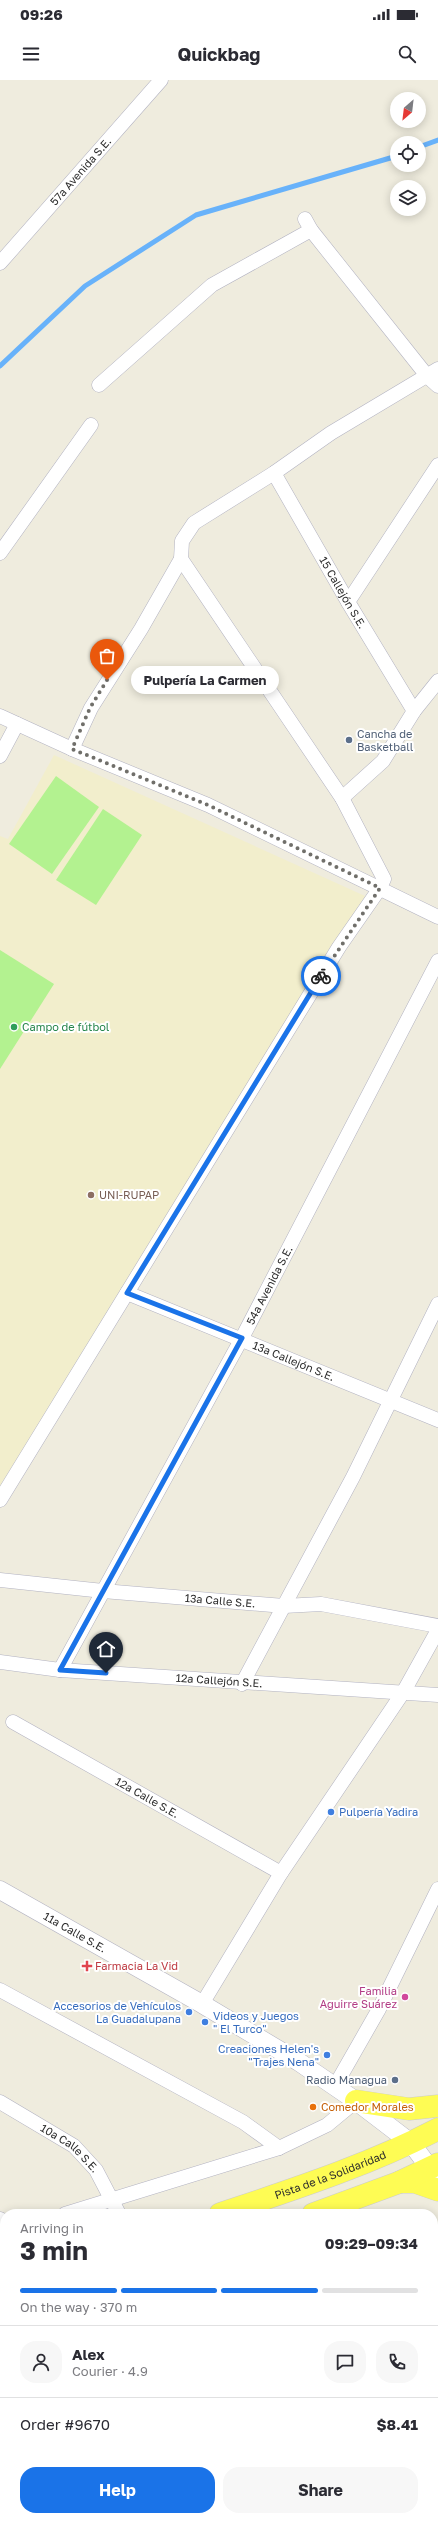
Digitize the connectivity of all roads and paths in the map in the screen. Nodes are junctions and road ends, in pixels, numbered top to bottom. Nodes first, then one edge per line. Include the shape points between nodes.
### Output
1 (161, 80) edge
2 (0, 263) edge
3 (434, 377) edge
4 (99, 385) dead end
5 (91, 425) dead end
6 (438, 465) edge
7 (274, 473) junction
8 (0, 554) edge
9 (181, 560) junction
10 (348, 602) junction
11 (438, 681) edge
12 (414, 711) junction
13 (0, 716) edge
14 (17, 724) junction
15 (72, 749) junction
16 (0, 756) edge
17 (342, 798) junction
18 (380, 888) junction
19 (438, 917) edge
20 (438, 961) edge
21 (127, 1293) junction
22 (438, 1304) edge
23 (242, 1338) junction
24 (390, 1401) junction
25 (438, 1420) edge
26 (0, 1500) edge
27 (0, 1580) edge
28 (103, 1591) junction
29 (284, 1606) junction
30 (438, 1626) edge
31 (438, 1630) edge
32 (0, 1662) edge
33 (60, 1670) junction
34 (242, 1684) junction
35 (404, 1691) junction
36 (438, 1695) edge
37 (13, 1722) dead end
38 (281, 1873) junction
39 (438, 1889) edge
40 (0, 1890) edge
41 (0, 1990) edge
42 (202, 2004) junction
43 (335, 2086) junction
44 (356, 2101) junction
45 (0, 2102) edge
46 (438, 2106) edge
47 (438, 2128) edge
48 (411, 2143) junction
49 (278, 2148) junction
50 (436, 2167) edge
51 (400, 2182) junction
52 (438, 2190) edge
53 (112, 2201) junction
54 (83, 2209) edge
55 (116, 2209) edge
56 (235, 2209) edge
57 (327, 2209) edge

1 - 2 street, 57a Avenida S.E.
3 - 4 street via 308,224 212,285
3 - 7 street via 330,433
5 - 8 street
6 - 10 street
7 - 9 street via 194,523 182,542
7 - 10 street, 15 Callejón S.E.
9 - 15 street via 141,629 90,708
9 - 17 street
10 - 12 street, 15 Callejón S.E.
11 - 12 street
12 - 17 street via 383,761
13 - 14 street
14 - 15 street
14 - 16 street
15 - 18 street via 208,805
17 - 18 street via 384,879
18 - 19 street
18 - 21 street via 339,947
20 - 23 street, 54a Avenida S.E.
21 - 23 street, 13a Callejón S.E.
21 - 26 street
22 - 24 street
23 - 24 street, 13a Callejón S.E.
23 - 28 street, 54a Avenida S.E.
24 - 25 street, 13a Callejón S.E.
24 - 29 street
27 - 28 street, 13a Calle S.E.
28 - 29 street, 13a Calle S.E.
28 - 33 street, 54a Avenida S.E.
29 - 30 street, 13a Calle S.E. via 321,1604
29 - 34 street
31 - 35 street
32 - 33 street, 12a Callejón S.E.
33 - 34 street, 12a Callejón S.E.
34 - 35 street, 12a Callejón S.E.
35 - 36 street, 12a Callejón S.E.
35 - 38 street
37 - 38 street, 12a Calle S.E.
38 - 42 street
39 - 43 street via 379,2009
40 - 42 street, 11a Calle S.E.
41 - 49 street via 244,2122
42 - 43 street, 11a Calle S.E. via 262,2038
43 - 44 street, 11a Calle S.E.
44 - 46 main road via 409,2109
44 - 48 street, 11a Calle S.E.
44 - 49 street via 327,2125
45 - 53 street, 10a Calle S.E. via 74,2146 96,2170
47 - 48 main road, Pista de la Solidaridad
48 - 50 street, 11a Calle S.E.
48 - 56 main road, Pista de la Solidaridad via 317,2181
49 - 53 street
50 - 51 main road
51 - 52 main road via 415,2182
51 - 57 main road
53 - 54 street
53 - 55 street, 10a Calle S.E.

